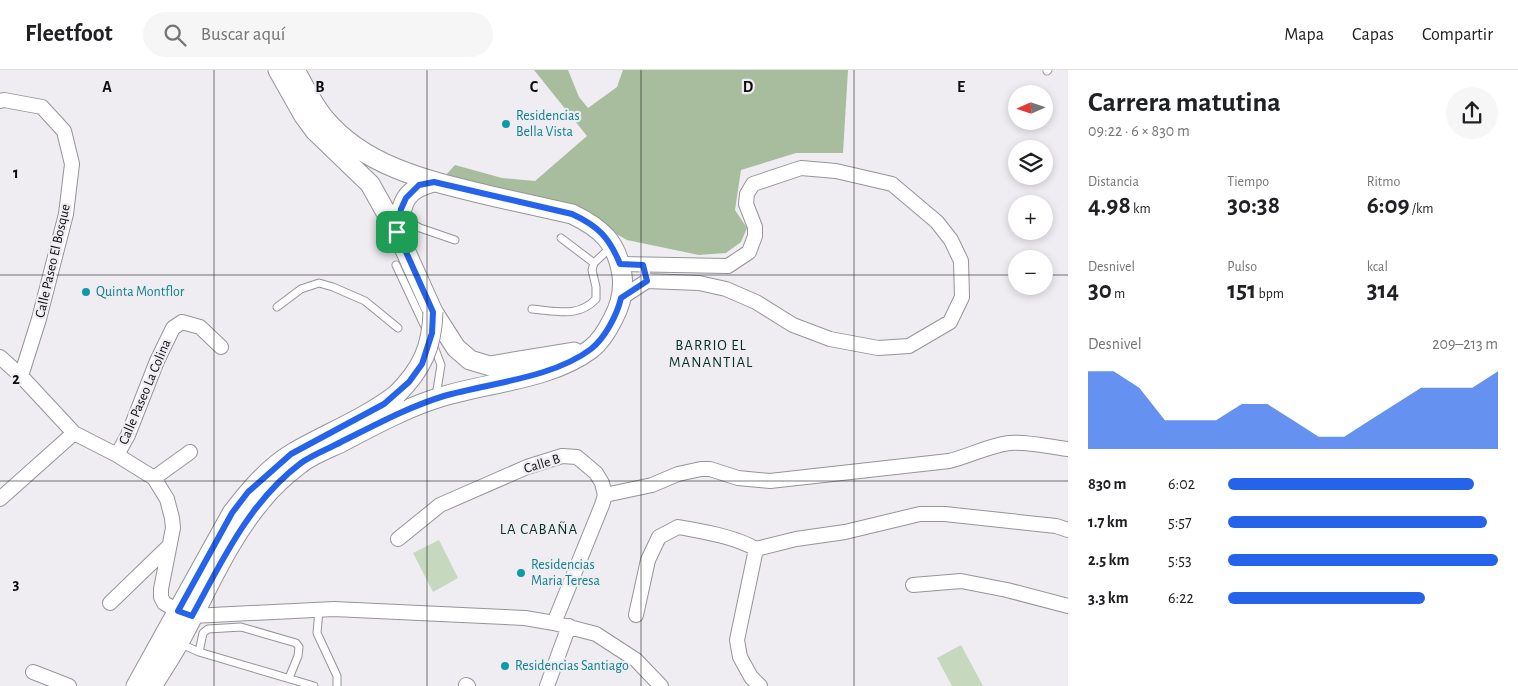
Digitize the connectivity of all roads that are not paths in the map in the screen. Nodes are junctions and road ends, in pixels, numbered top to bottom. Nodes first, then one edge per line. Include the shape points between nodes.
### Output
1 (278, 70) edge
2 (295, 70) edge
3 (0, 101) edge
4 (434, 182) junction
5 (398, 225) junction
6 (561, 238) dead end
7 (455, 240) dead end
8 (612, 245) junction
9 (594, 263) junction
10 (620, 264) junction
11 (396, 265) dead end
12 (643, 265) junction
13 (647, 281) junction
14 (621, 298) junction
15 (277, 307) dead end
16 (532, 309) dead end
17 (433, 312) junction
18 (398, 328) dead end
19 (221, 347) dead end
20 (592, 348) junction
21 (0, 357) edge
22 (22, 376) junction
23 (436, 399) junction
24 (74, 433) junction
25 (1068, 449) edge
26 (190, 452) dead end
27 (117, 455) junction
28 (154, 478) junction
29 (605, 495) junction
30 (0, 499) edge
31 (1068, 530) edge
32 (398, 539) dead end
33 (168, 547) junction
34 (756, 549) junction
35 (913, 585) dead end
36 (110, 603) dead end
37 (1068, 606) edge
38 (319, 609) junction
39 (185, 614) junction
40 (636, 615) dead end
41 (554, 622) junction
42 (569, 626) junction
43 (178, 643) junction
44 (199, 652) junction
45 (33, 672) dead end
46 (289, 678) junction
47 (69, 686) edge
48 (136, 686) edge
49 (152, 686) edge
50 (314, 686) edge
51 (337, 686) edge
52 (547, 686) edge
53 (660, 686) edge
54 (760, 686) edge

1 - 5 main road via 315,131 370,184
2 - 4 main road via 324,118 341,135 373,158
3 - 22 street, Calle Paseo El Bosque via 42,107 64,131 72,164 66,214
4 - 5 main road via 419,185 406,198
4 - 8 main road via 572,214 592,223
5 - 7 lane via 420,228
5 - 17 main road
6 - 9 lane
8 - 9 lane
8 - 10 main road
9 - 16 lane via 596,299 590,306 574,312
10 - 12 street
10 - 14 main road
11 - 23 lane via 438,354 441,365
12 - 13 street
12 - 13 street via 728,266 749,252 755,236 746,204 747,194 754,184 801,168 836,171 892,184 937,222 961,261 962,298 950,322 944,326 909,346 878,348 830,339 793,324 726,289 699,283
13 - 14 street
14 - 20 main road via 618,311
15 - 18 lane via 301,290 319,283 365,301
17 - 20 main road via 456,348 479,364 495,365
17 - 39 main road, bridge via 432,333 422,364 397,394 350,424 291,454 248,492 232,513
19 - 27 street, Calle Paseo La Colina via 200,328 182,322 173,328
20 - 23 main road via 552,369
21 - 22 street
22 - 24 street
23 - 39 main road via 407,409 302,462 262,499
24 - 27 street
24 - 30 street
25 - 29 street via 1012,443 991,446 949,461 770,481 738,478 701,468 652,485
26 - 28 street
27 - 28 street
28 - 33 street via 167,499 172,518 172,538
29 - 32 street, Calle B via 596,473 577,457 562,456 527,467 440,505
29 - 41 street
31 - 34 street via 972,516 920,514
33 - 36 street
33 - 39 street via 161,593 164,603
34 - 40 street via 724,537 678,527 659,537 648,560
34 - 54 street via 737,640 740,657
35 - 37 street via 961,580
38 - 39 street
38 - 41 street
38 - 51 lane via 316,634 337,676
39 - 43 main road
39 - 48 main road
41 - 42 street
42 - 52 street
42 - 53 street via 596,634 636,660
43 - 44 lane
43 - 49 main road
44 - 46 lane
44 - 46 lane via 203,633 208,629 241,628 296,643 299,652
45 - 47 street
46 - 50 lane

